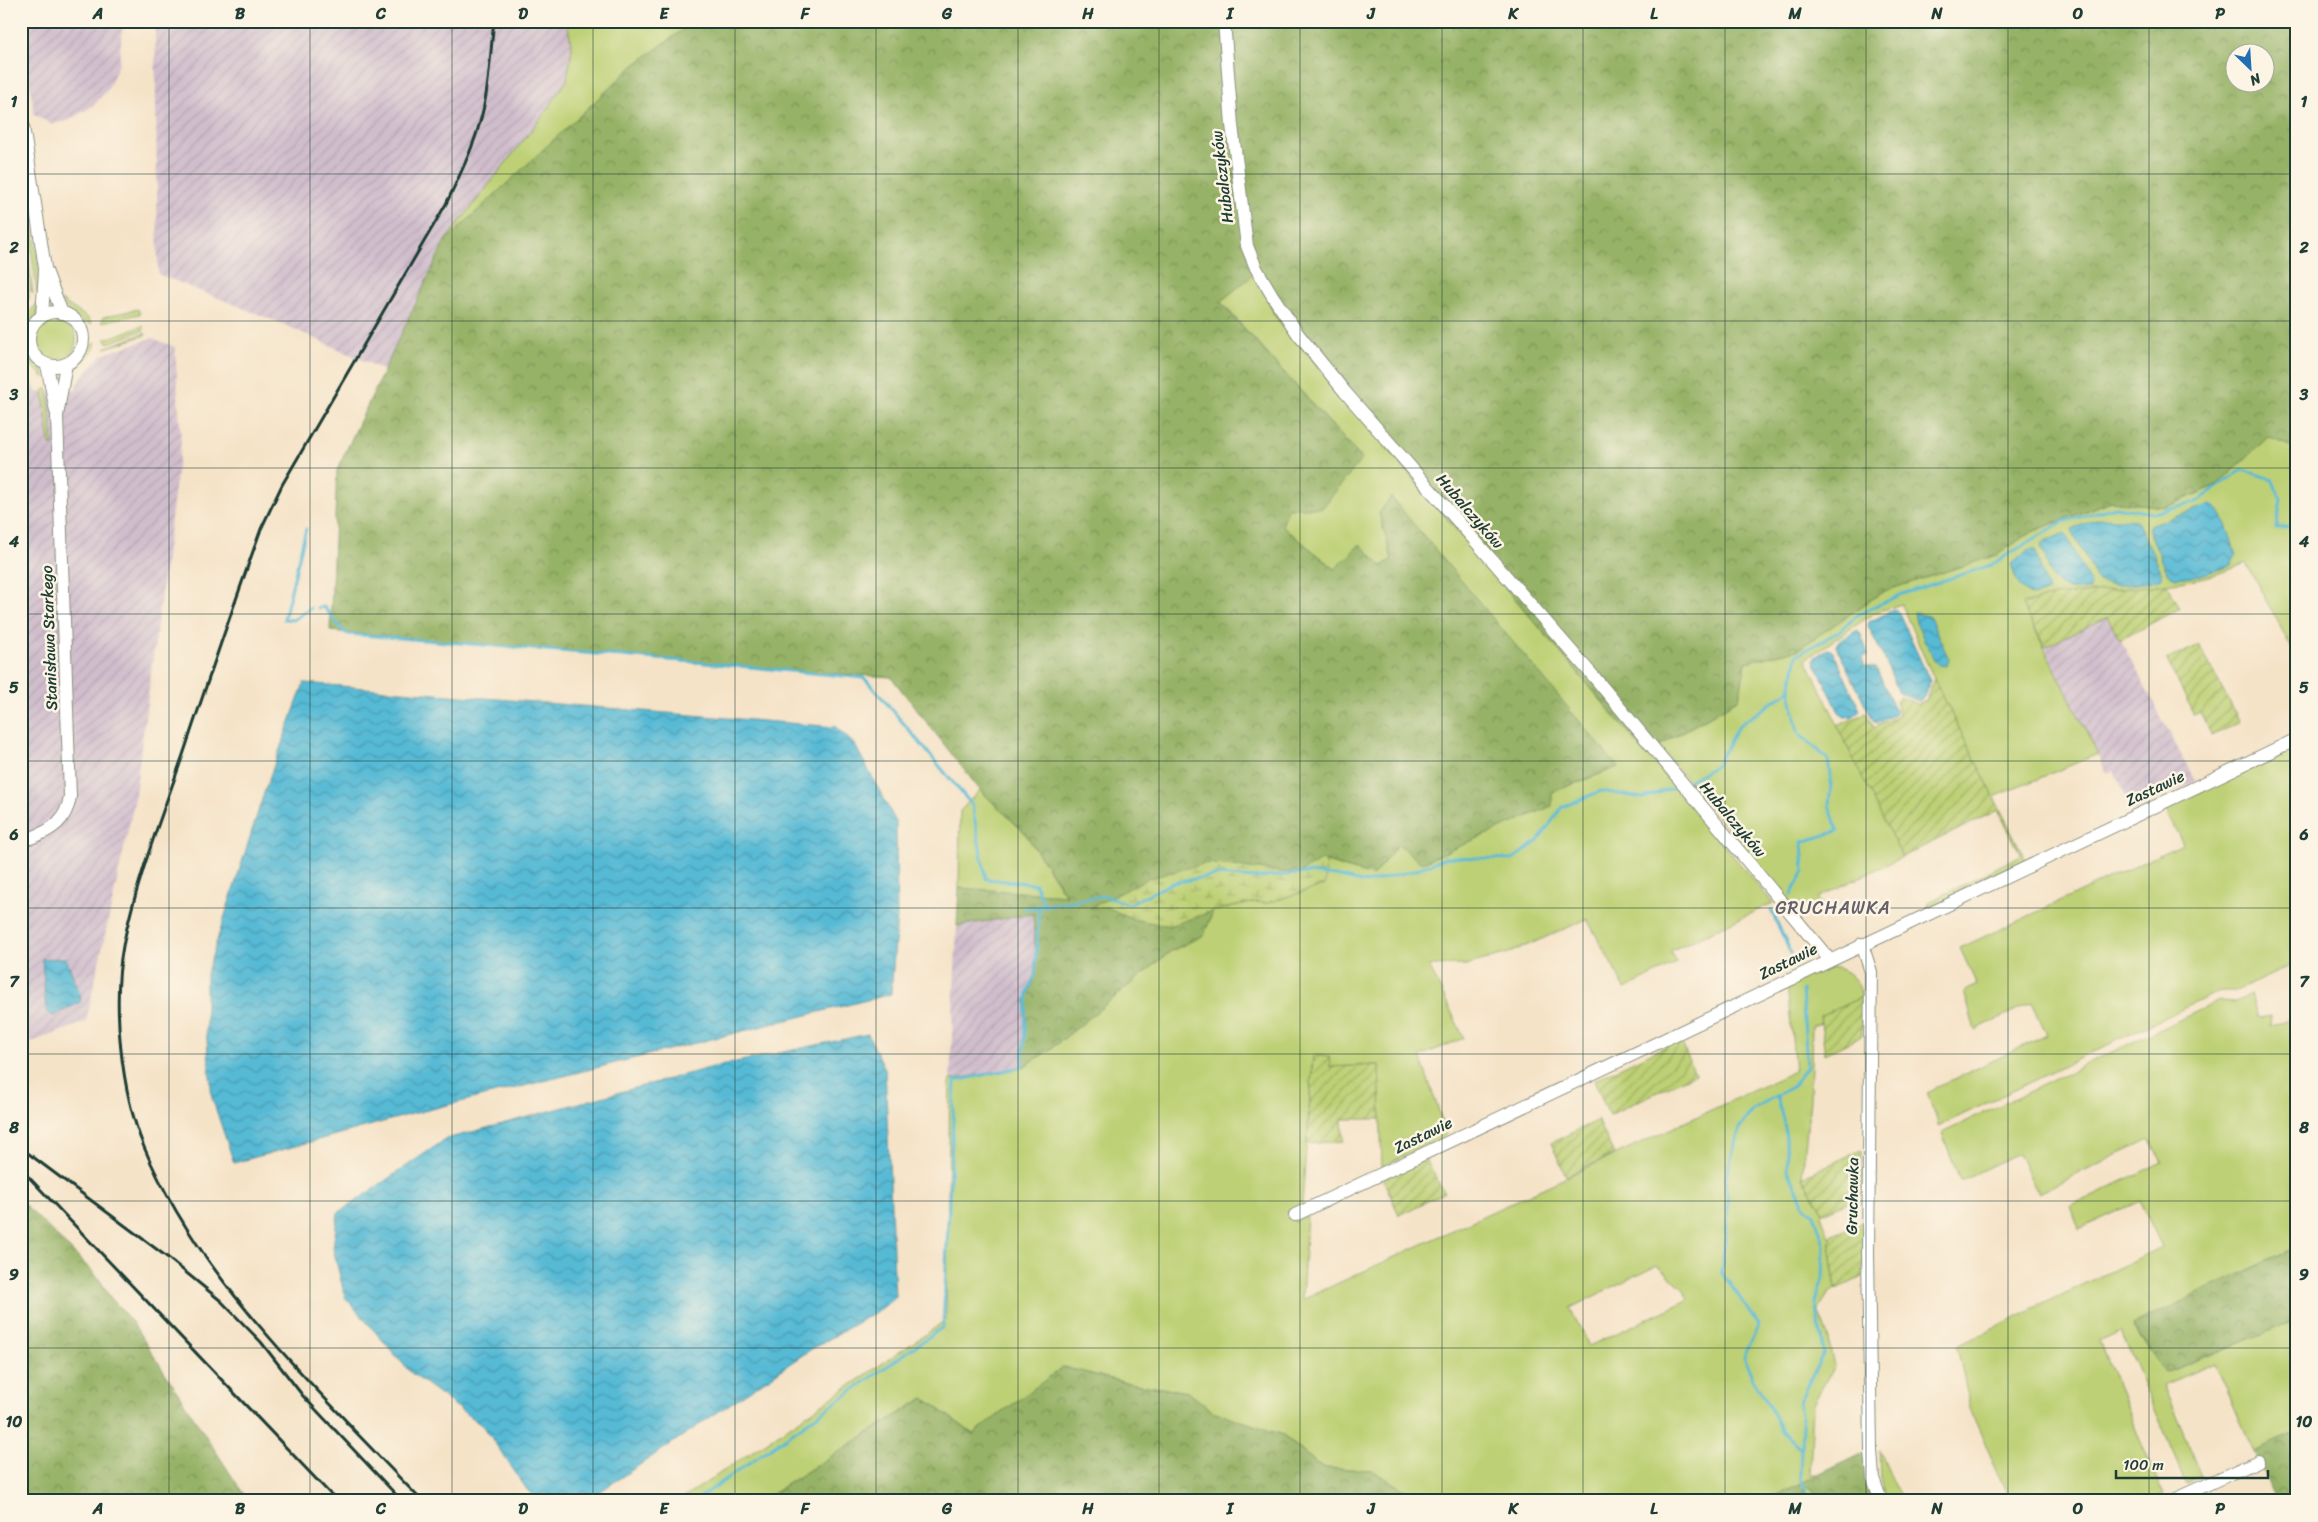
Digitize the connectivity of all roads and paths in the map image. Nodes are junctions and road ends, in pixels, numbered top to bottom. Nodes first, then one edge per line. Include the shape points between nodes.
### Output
1 (1224, 21) edge
2 (21, 113) edge
3 (45, 268) junction
4 (62, 313) junction
5 (42, 317) junction
6 (27, 328) edge
7 (26, 345) edge
8 (47, 364) junction
9 (66, 364) junction
10 (57, 416) junction
11 (2297, 739) edge
12 (31, 838) dead end
13 (1862, 944) junction
14 (1829, 959) junction
15 (1295, 1215) dead end
16 (2258, 1461) dead end
17 (1881, 1501) edge
18 (2171, 1501) edge

1 - 14 street, Hubalczyków via 1232,125 1247,246 1272,295 1298,334 1345,392 1595,678
2 - 3 street
3 - 4 street
3 - 5 street
4 - 5 street
4 - 9 street via 75,321 82,335 79,353
5 - 6 street
6 - 7 street
7 - 8 street via 39,361
8 - 9 street
8 - 10 street
9 - 10 street
10 - 12 street, Stanisława Starkego via 70,797 58,824
11 - 13 street, Zastawie
13 - 14 street, Zastawie
13 - 17 street, Gruchawka via 1871,972 1868,1251 1871,1450 1873,1478
14 - 15 street, Zastawie
16 - 18 street

